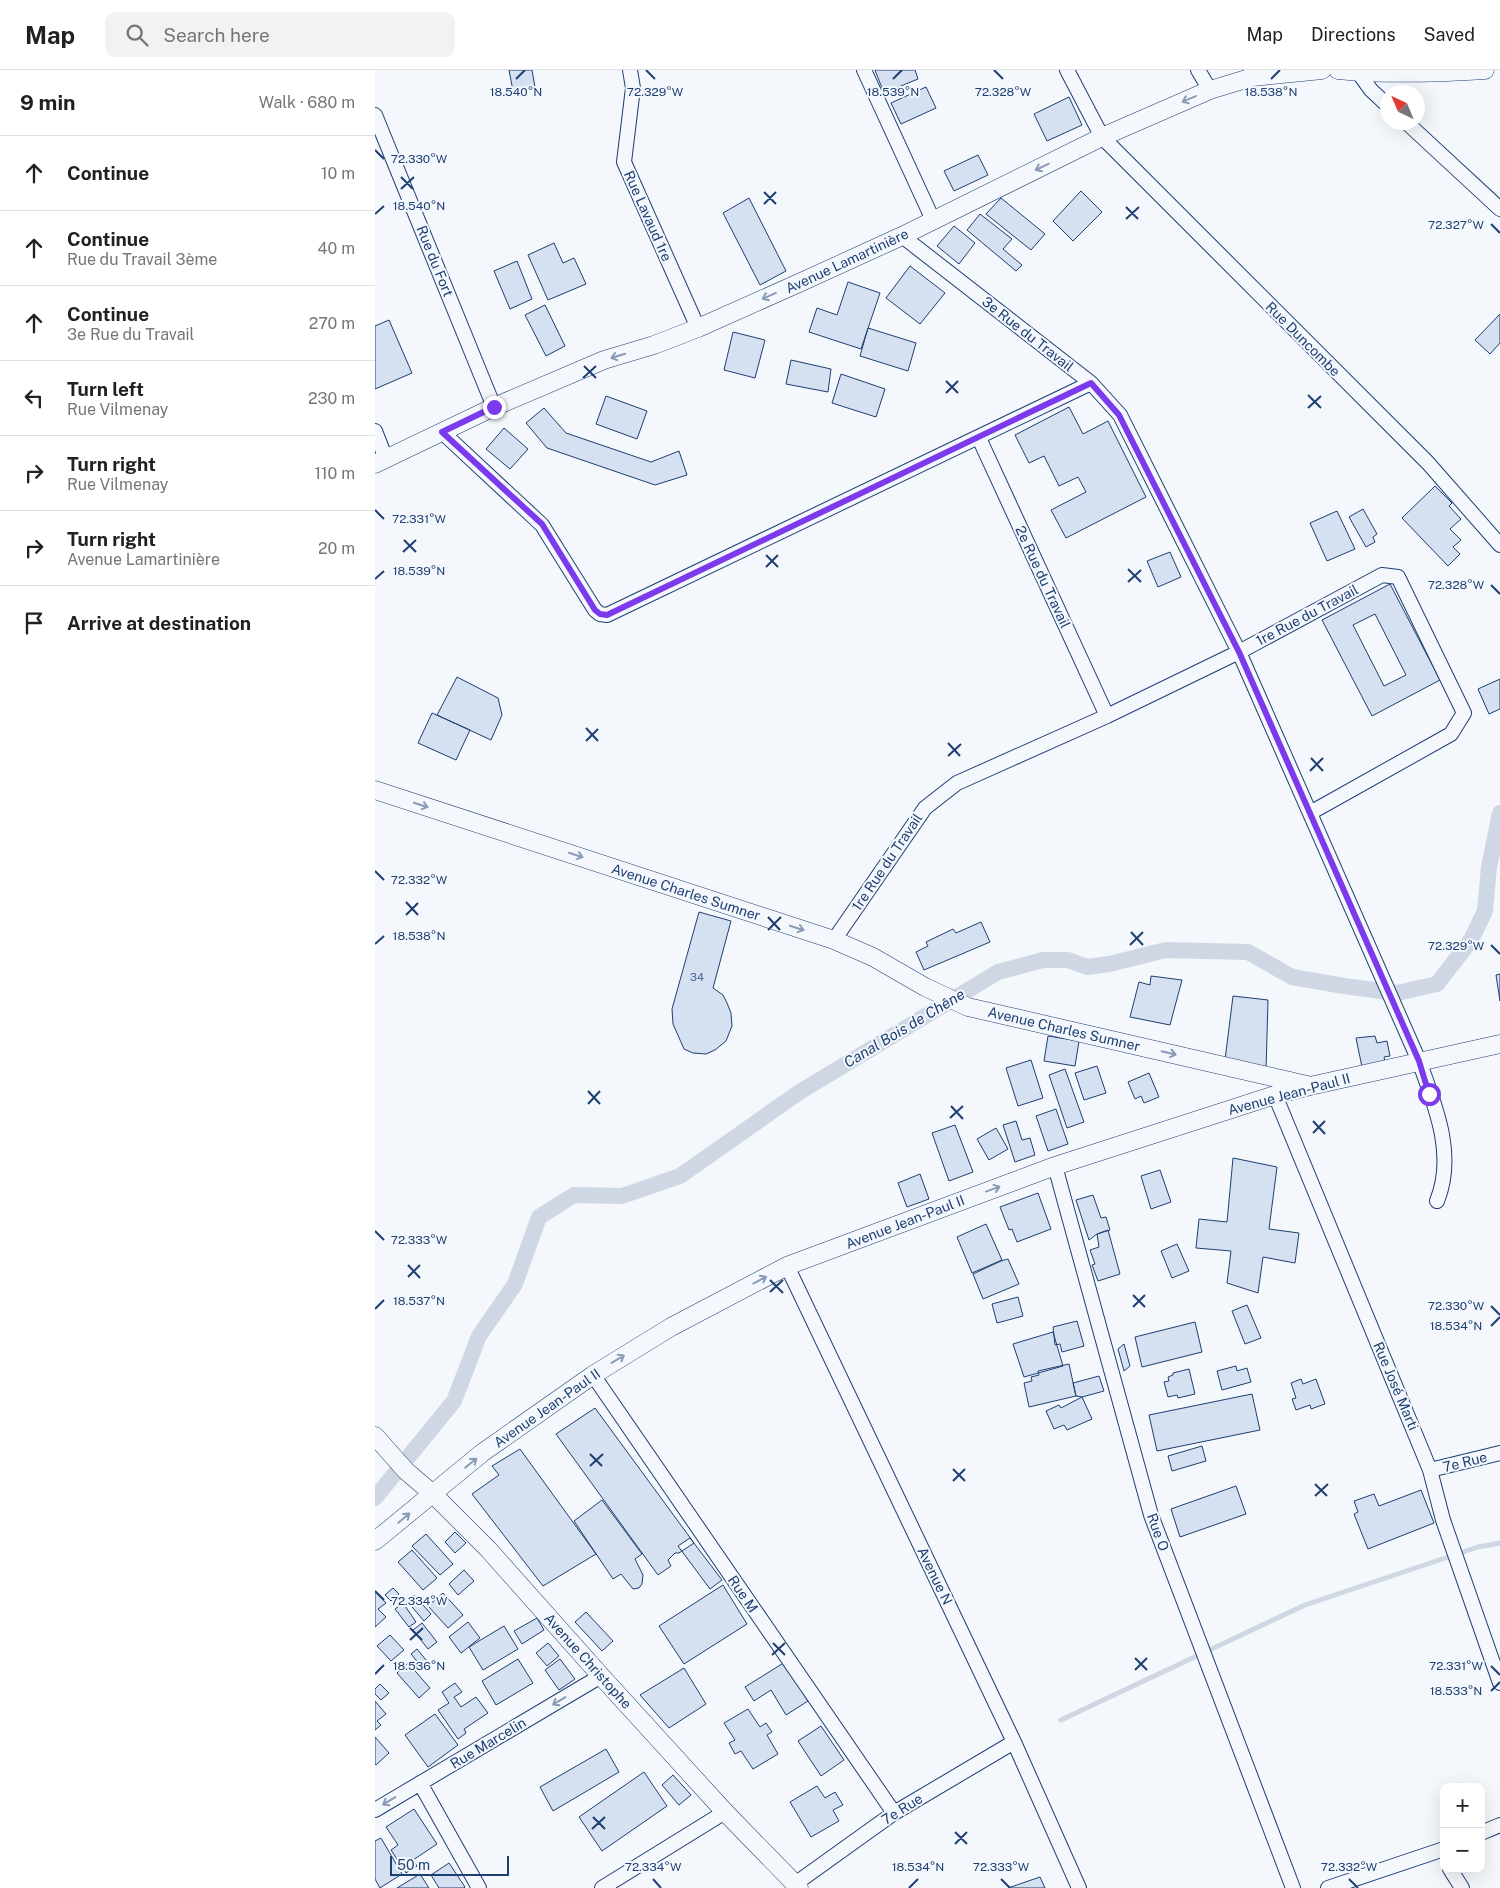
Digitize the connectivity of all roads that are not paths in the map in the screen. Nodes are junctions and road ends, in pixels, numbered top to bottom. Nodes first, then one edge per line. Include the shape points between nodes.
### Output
1 (630, 70) edge
2 (864, 70) edge
3 (1067, 70) edge
4 (1198, 70) edge
5 (1321, 70) edge
6 (1338, 70) edge
7 (1485, 70) edge
8 (1457, 71) edge
9 (1358, 72) junction
10 (1210, 90) junction
11 (1380, 98) edge
12 (375, 115) edge
13 (1415, 130) edge
14 (1102, 137) junction
15 (1500, 208) edge
16 (933, 220) junction
17 (902, 236) junction
18 (698, 328) junction
19 (1091, 383) junction
20 (494, 407) junction
21 (375, 431) edge
22 (442, 432) junction
23 (979, 438) junction
24 (381, 461) edge
25 (1500, 545) edge
26 (1239, 652) junction
27 (1107, 716) junction
28 (375, 790) edge
29 (1310, 813) junction
30 (834, 940) junction
31 (1500, 1044) edge
32 (1419, 1061) junction
33 (1265, 1075) junction
34 (1310, 1086) junction
35 (1275, 1095) junction
36 (1055, 1166) junction
37 (1437, 1201) dead end
38 (787, 1266) junction
39 (593, 1375) junction
40 (375, 1436) edge
41 (1500, 1453) edge
42 (1430, 1470) junction
43 (433, 1494) junction
44 (375, 1541) edge
45 (1497, 1664) edge
46 (601, 1676) junction
47 (1500, 1683) edge
48 (1014, 1742) junction
49 (419, 1784) junction
50 (375, 1810) edge
51 (725, 1812) junction
52 (894, 1813) junction
53 (1500, 1825) edge
54 (1485, 1831) edge
55 (1440, 1855) edge
56 (1453, 1873) edge
57 (797, 1886) edge
58 (479, 1888) edge
59 (602, 1888) edge
60 (1079, 1888) edge
61 (1293, 1888) edge
62 (1328, 1888) edge
63 (1462, 1888) edge

1 - 18 street, Rue Lavaud 1re via 633,88 624,162
2 - 16 street
3 - 14 street, Rue Duncombe
4 - 10 street
5 - 10 street, Avenue Lamartinière via 1253,76
6 - 9 street
7 - 8 street
8 - 9 street
9 - 11 street
10 -> 14 street, Avenue Lamartinière
12 - 20 street, Rue du Fort
13 - 15 street
14 -> 16 street, Avenue Lamartinière
14 - 25 street, Rue Duncombe via 1428,463
16 - 17 street, Avenue Lamartinière
17 -> 18 street, Avenue Lamartinière
17 - 19 street, 3e Rue du Travail
18 -> 20 street, Avenue Lamartinière via 604,360
19 - 23 street
19 - 26 street, 3e Rue du Travail via 1119,415
20 - 22 street, Avenue Lamartinière
21 - 24 street
22 - 23 street via 542,524 595,610 607,615
22 - 24 street, Avenue Lamartinière
23 - 27 street, 2e Rue du Travail
26 - 27 street, 1re Rue du Travail
26 - 29 street, 3e Rue du Travail
26 - 29 street, 1re Rue du Travail via 1382,575 1398,577 1464,713 1451,734
27 - 30 street, 1re Rue du Travail via 957,784 925,808
28 -> 30 street, Avenue Charles Sumner
29 - 32 street, 3e Rue du Travail
30 -> 33 street, Avenue Charles Sumner via 968,1007
31 - 32 street, Avenue Jean-Paul II
32 - 34 street, Avenue Jean-Paul II
32 - 37 street, 3e Rue du Travail via 1441,1127 1445,1171
33 - 34 street, Avenue Charles Sumner
33 - 35 street
34 - 35 street, Avenue Jean-Paul II
35 - 36 street, Avenue Jean-Paul II
35 - 42 street, Rue José Marti
38 -> 36 street, Avenue Jean-Paul II
36 - 61 street, Rue O via 1151,1515
39 -> 38 street, Avenue Jean-Paul II via 671,1328
38 - 48 street, Avenue N
43 -> 39 street, Avenue Jean-Paul II via 482,1453
39 - 52 street, Rue M
40 - 43 street, Avenue Christophe via 394,1460
41 - 42 street, 7e Rue
42 - 45 street, Rue José Marti via 1443,1520
44 -> 43 street, Avenue Jean-Paul II
43 - 46 street, Avenue Christophe via 488,1549
45 - 47 street, Rue José Marti
46 -> 49 street, Rue Marcelin
46 - 51 street, Avenue Christophe
48 - 52 street, 7e Rue
48 - 60 street, Avenue N
49 -> 50 street, Rue Marcelin
49 - 58 street
51 - 57 street, Avenue Christophe
51 - 59 street
52 - 57 street, 7e Rue
53 - 54 street
55 - 62 street
56 - 63 street

